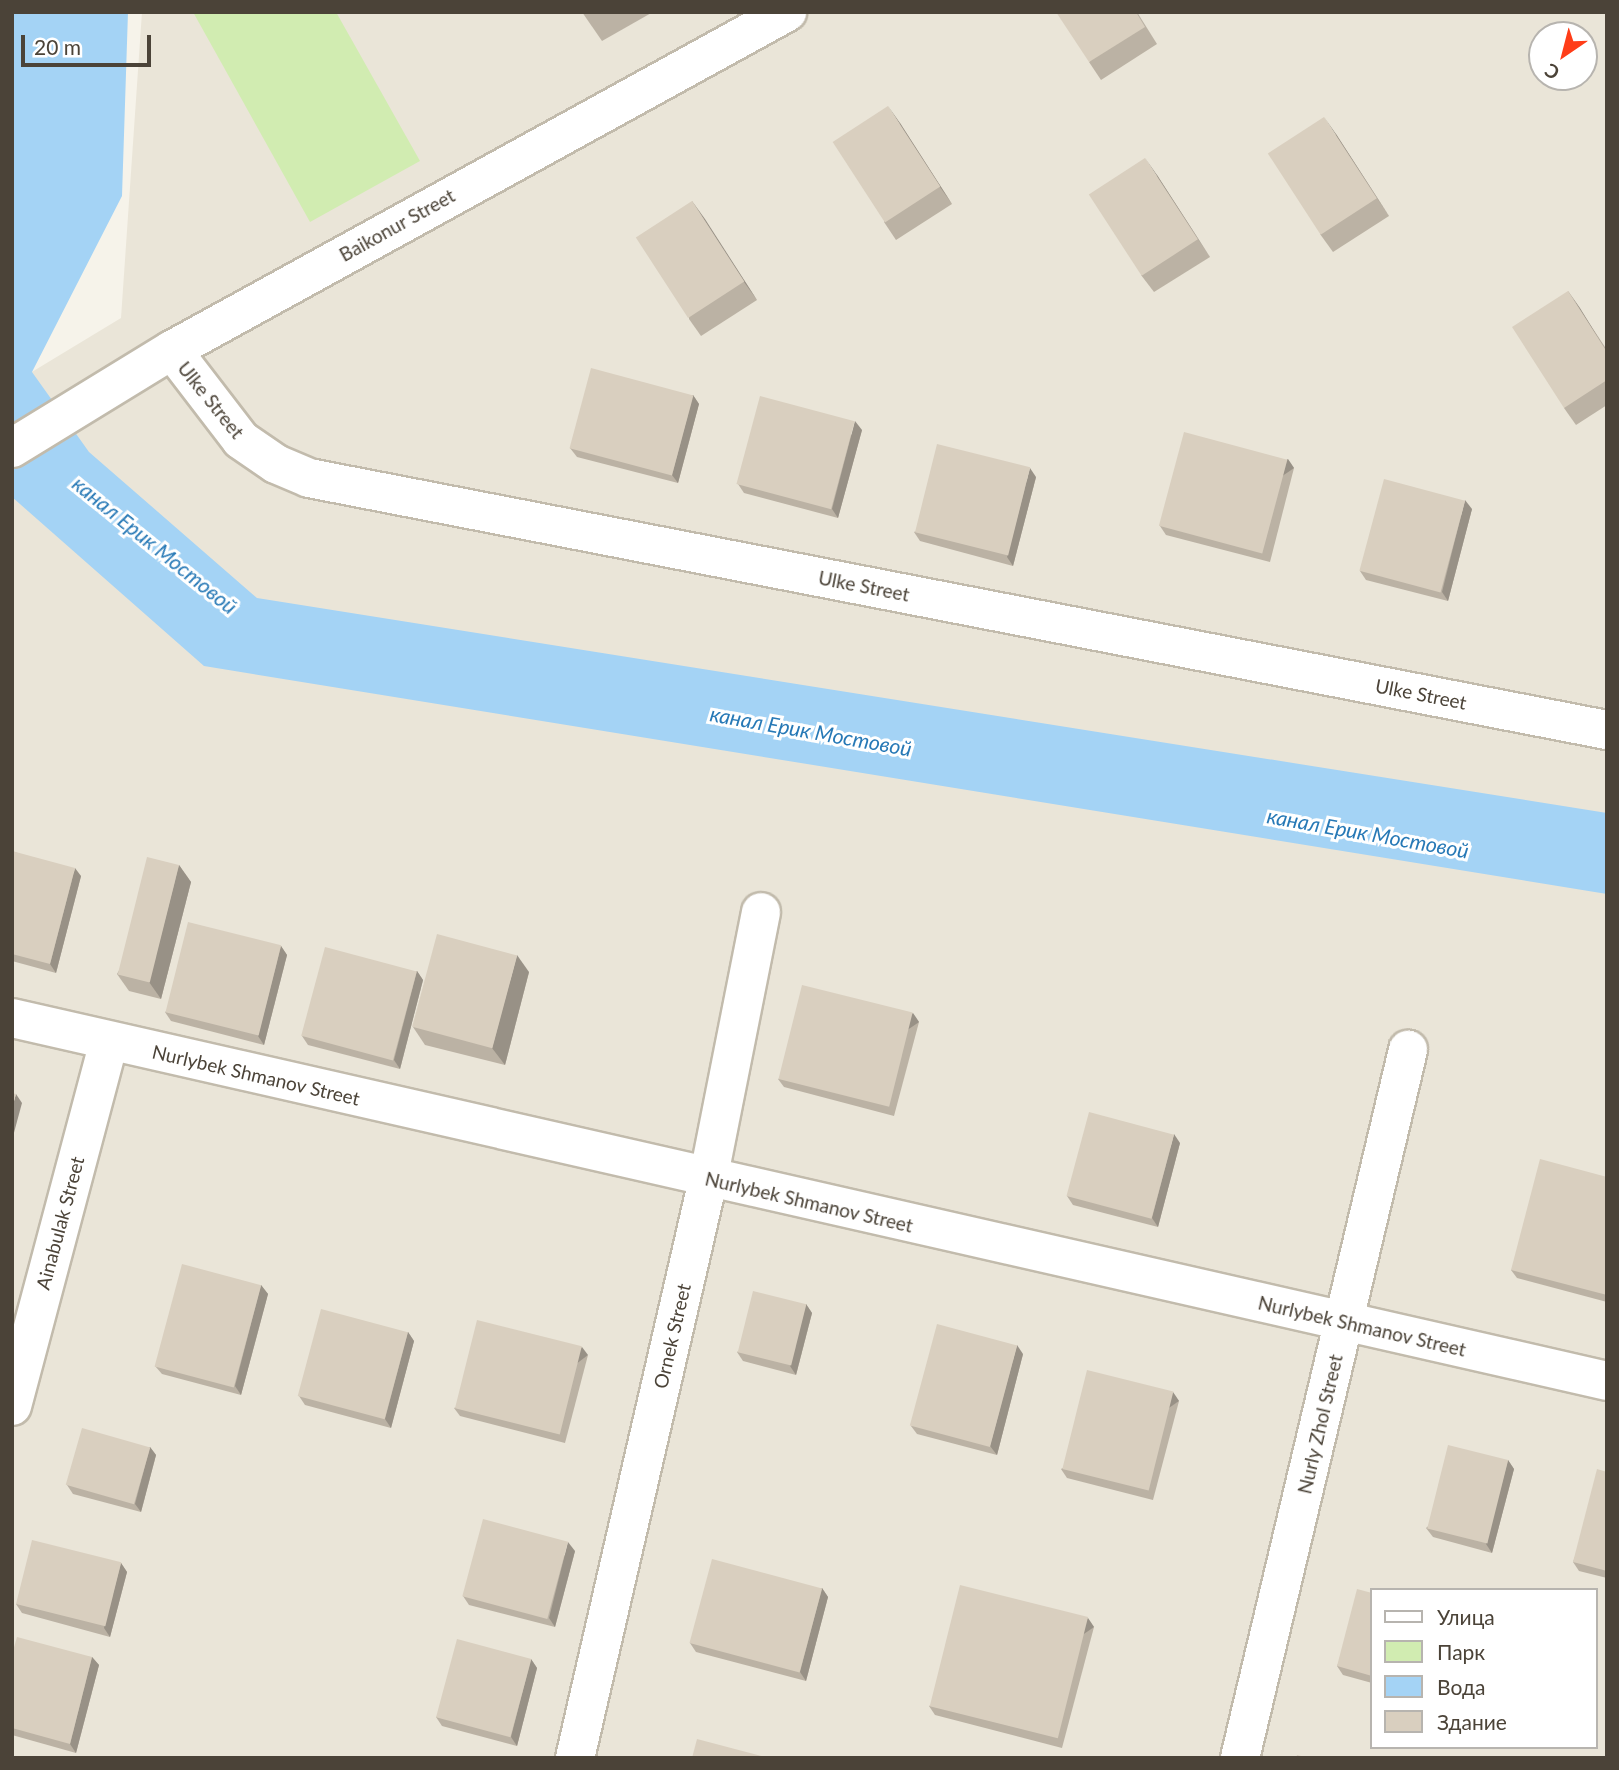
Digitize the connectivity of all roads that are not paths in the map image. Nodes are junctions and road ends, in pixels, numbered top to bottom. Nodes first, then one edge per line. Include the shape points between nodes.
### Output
1 (787, 12) edge
2 (172, 350) junction
3 (12, 448) edge
4 (1607, 730) edge
5 (761, 912) dead end
6 (12, 1018) edge
7 (109, 1041) junction
8 (1408, 1050) dead end
9 (708, 1180) junction
10 (1344, 1322) junction
11 (1607, 1381) edge
12 (12, 1406) edge
13 (575, 1758) edge
14 (1240, 1758) edge

1 - 2 street, Baikonur Street
2 - 3 street, Baikonur Street
2 - 4 street, Ulke Street via 241,440 276,464 309,478
5 - 9 street, Ornek Street
6 - 7 street, Nurlybek Shmanov Street
7 - 9 street, Nurlybek Shmanov Street
7 - 12 street, Ainabulak Street
8 - 10 street, Nurly Zhol Street
9 - 10 street, Nurlybek Shmanov Street
9 - 13 street, Ornek Street
10 - 11 street, Nurlybek Shmanov Street
10 - 14 street, Nurly Zhol Street

